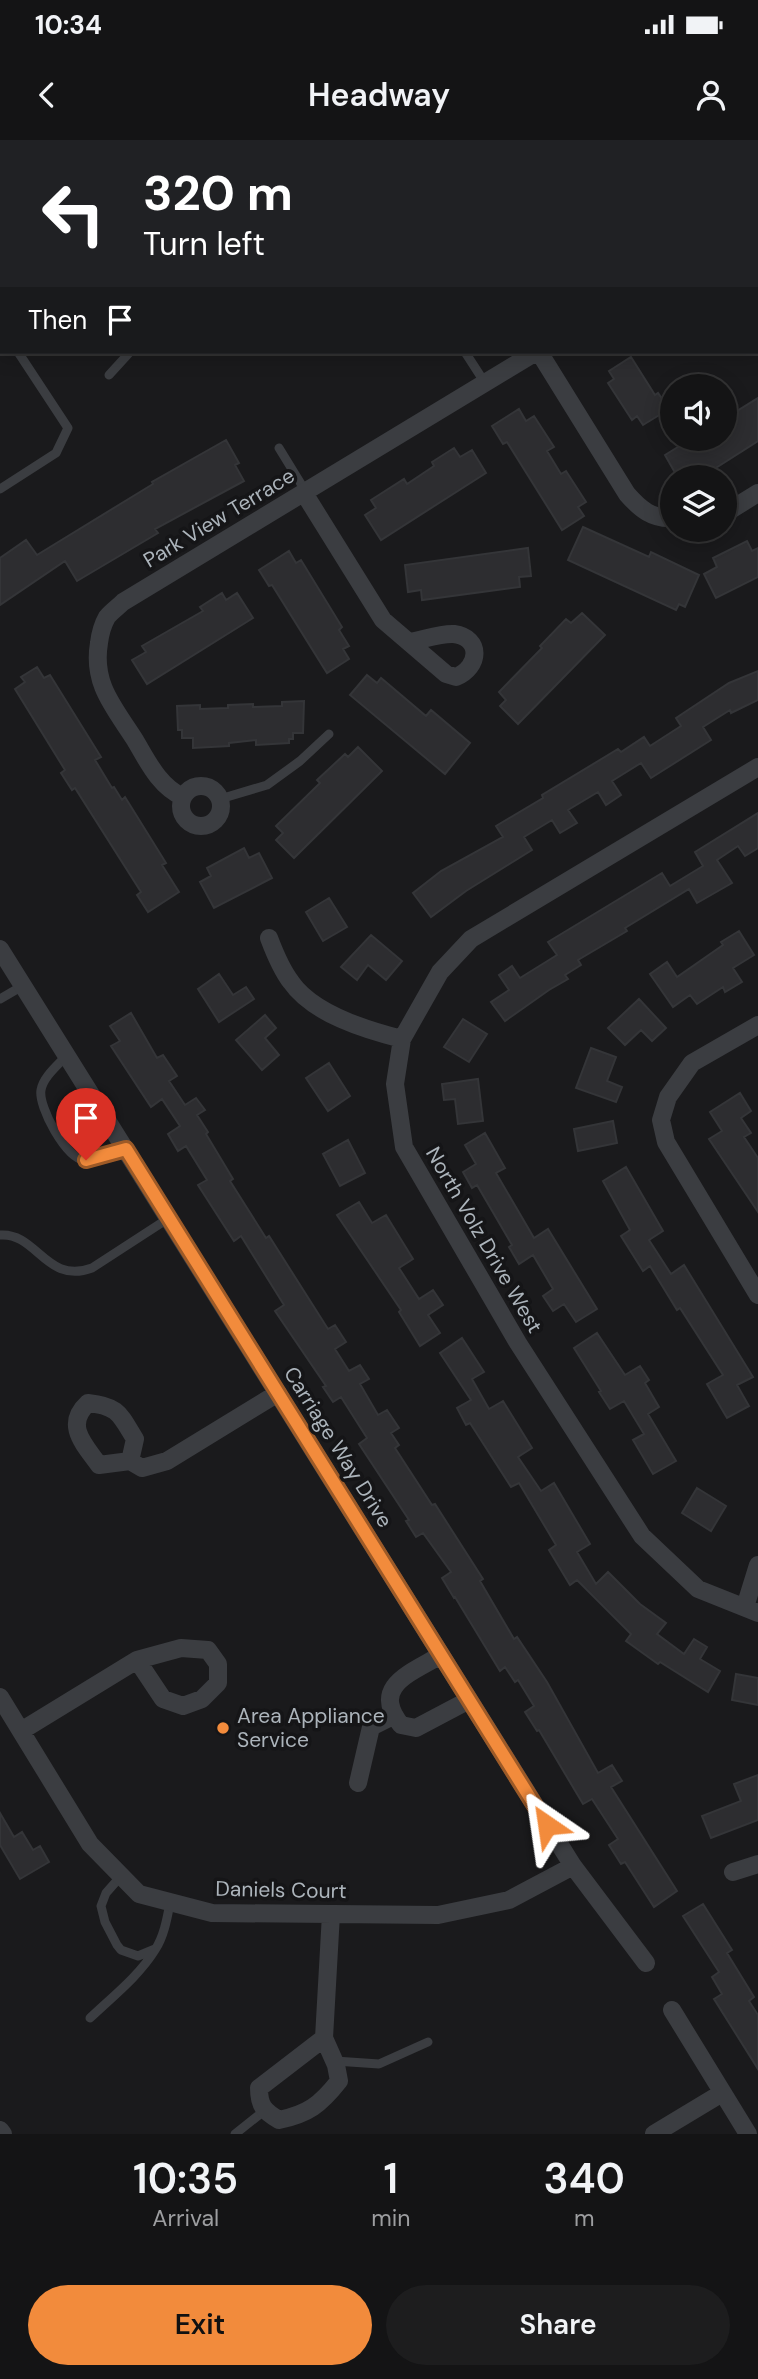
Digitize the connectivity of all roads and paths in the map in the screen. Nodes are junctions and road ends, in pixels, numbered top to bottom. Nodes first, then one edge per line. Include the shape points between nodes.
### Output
1 (19, 354) edge
2 (128, 354) edge
3 (466, 354) edge
4 (535, 354) edge
5 (539, 354) edge
6 (109, 375) dead end
7 (485, 383) junction
8 (279, 448) dead end
9 (0, 489) edge
10 (305, 493) junction
11 (758, 493) edge
12 (737, 506) edge
13 (660, 515) edge
14 (409, 642) dead end
15 (329, 734) dead end
16 (758, 767) edge
17 (183, 797) junction
18 (220, 799) junction
19 (269, 938) dead end
20 (0, 949) edge
21 (24, 985) junction
22 (0, 999) edge
23 (758, 1025) edge
24 (402, 1039) junction
25 (67, 1054) junction
26 (126, 1149) junction
27 (169, 1218) junction
28 (0, 1235) edge
29 (758, 1295) edge
30 (278, 1393) junction
31 (130, 1461) dead end
32 (758, 1565) edge
33 (752, 1610) edge
34 (441, 1655) junction
35 (137, 1660) dead end
36 (0, 1697) edge
37 (469, 1700) junction
38 (393, 1716) junction
39 (21, 1731) junction
40 (358, 1783) dead end
41 (758, 1864) edge
42 (573, 1866) junction
43 (733, 1872) dead end
44 (121, 1876) junction
45 (170, 1903) junction
46 (331, 1914) junction
47 (156, 1948) junction
48 (646, 1963) dead end
49 (673, 2010) dead end
50 (90, 2018) dead end
51 (324, 2038) junction
52 (428, 2042) dead end
53 (335, 2061) junction
54 (722, 2092) junction
55 (264, 2111) junction
56 (235, 2134) edge
57 (654, 2134) edge
58 (748, 2134) edge

1 - 9 lane via 68,428 56,453
2 - 6 lane
3 - 7 lane
4 - 7 street, Park View Terrace
5 - 13 street via 627,494 638,506
7 - 10 street, Park View Terrace
8 - 10 lane
10 - 14 street via 383,620
10 - 17 street, Park View Terrace via 123,602 107,617 97,654 97,673 105,694 160,780
11 - 12 street
15 - 18 lane via 267,785
16 - 24 street, North Volz Drive West via 471,939 440,972
17 - 18 street via 199,786 208,787
17 - 18 street, Park View Terrace via 184,818 198,827 215,821 221,812
19 - 24 street via 292,985 317,1006 366,1031
20 - 21 street, Carriage Way Drive
21 - 22 lane
21 - 25 street, Carriage Way Drive
23 - 29 street via 692,1063 668,1097 661,1120 666,1142
24 - 33 street, North Volz Drive West via 395,1084 404,1147 517,1343 642,1536 698,1589
25 - 26 street, Carriage Way Drive
25 - 26 lane via 43,1082 41,1104 68,1150 86,1160
26 - 27 street, Carriage Way Drive
27 - 28 lane via 81,1272 62,1270 20,1240
27 - 30 street, Carriage Way Drive
30 - 31 street via 167,1461 142,1468
30 - 34 street, Carriage Way Drive
32 - 33 street
34 - 37 street, Carriage Way Drive
34 - 38 street via 393,1688 388,1704
35 - 39 street
36 - 39 street, Daniels Court
37 - 38 street via 416,1728 401,1725
37 - 42 street, Carriage Way Drive
38 - 40 street via 371,1727
39 - 44 street, Daniels Court via 90,1844
41 - 43 street
42 - 46 street, Daniels Court via 509,1900 438,1915
42 - 48 street, Carriage Way Drive
44 - 45 street, Daniels Court via 139,1894
44 - 47 lane via 101,1906 109,1931 121,1950 138,1956
45 - 46 street, Daniels Court via 212,1913
45 - 47 lane
46 - 51 street
47 - 50 lane
49 - 54 street
51 - 53 street
51 - 55 street via 259,2088
52 - 53 lane via 379,2064
53 - 55 street via 339,2081 323,2102 300,2116 279,2120
54 - 57 street
54 - 58 street
55 - 56 lane

